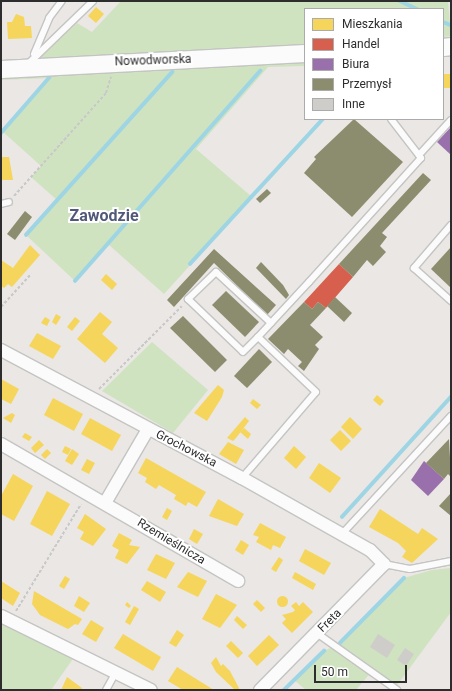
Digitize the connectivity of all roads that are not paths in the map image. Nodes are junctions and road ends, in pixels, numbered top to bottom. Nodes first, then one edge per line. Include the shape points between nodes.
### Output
1 (62, 1) edge
2 (93, 1) edge
3 (304, 54) edge
4 (30, 61) junction
5 (1, 69) edge
6 (392, 120) edge
7 (451, 120) edge
8 (419, 155) junction
9 (9, 202) road end
10 (1, 204) edge
11 (451, 225) edge
12 (451, 301) edge
13 (271, 323) junction
14 (258, 337) junction
15 (1, 350) edge
16 (451, 416) edge
17 (148, 429) junction
18 (1, 444) edge
19 (242, 478) junction
20 (105, 503) junction
21 (341, 536) junction
22 (451, 562) edge
23 (384, 564) junction
24 (238, 581) dead end
25 (5, 618) edge
26 (318, 634) junction
27 (117, 671) junction
28 (106, 690) edge
29 (151, 690) edge
30 (260, 690) edge
31 (397, 690) edge

1 - 4 lane via 49,18
2 - 4 lane
3 - 4 street, Nowodworska via 111,63
4 - 5 street, Nowodworska
6 - 8 lane
7 - 8 lane
8 - 13 lane via 421,158
9 - 10 lane
11 - 12 lane via 414,268
13 - 14 lane
13 - 14 lane via 216,272 188,299 243,352
14 - 19 lane via 316,392
15 - 17 street, Grochowska
16 - 21 lane
17 - 19 street, Grochowska
17 - 20 street
18 - 20 street, Rzemieślnicza
19 - 21 street, Grochowska
20 - 24 street, Rzemieślnicza
21 - 23 street, Grochowska via 370,550
22 - 23 lane via 410,569
23 - 26 street, Freta
25 - 27 street
26 - 30 street, Freta
26 - 31 lane
27 - 28 lane
27 - 29 street

